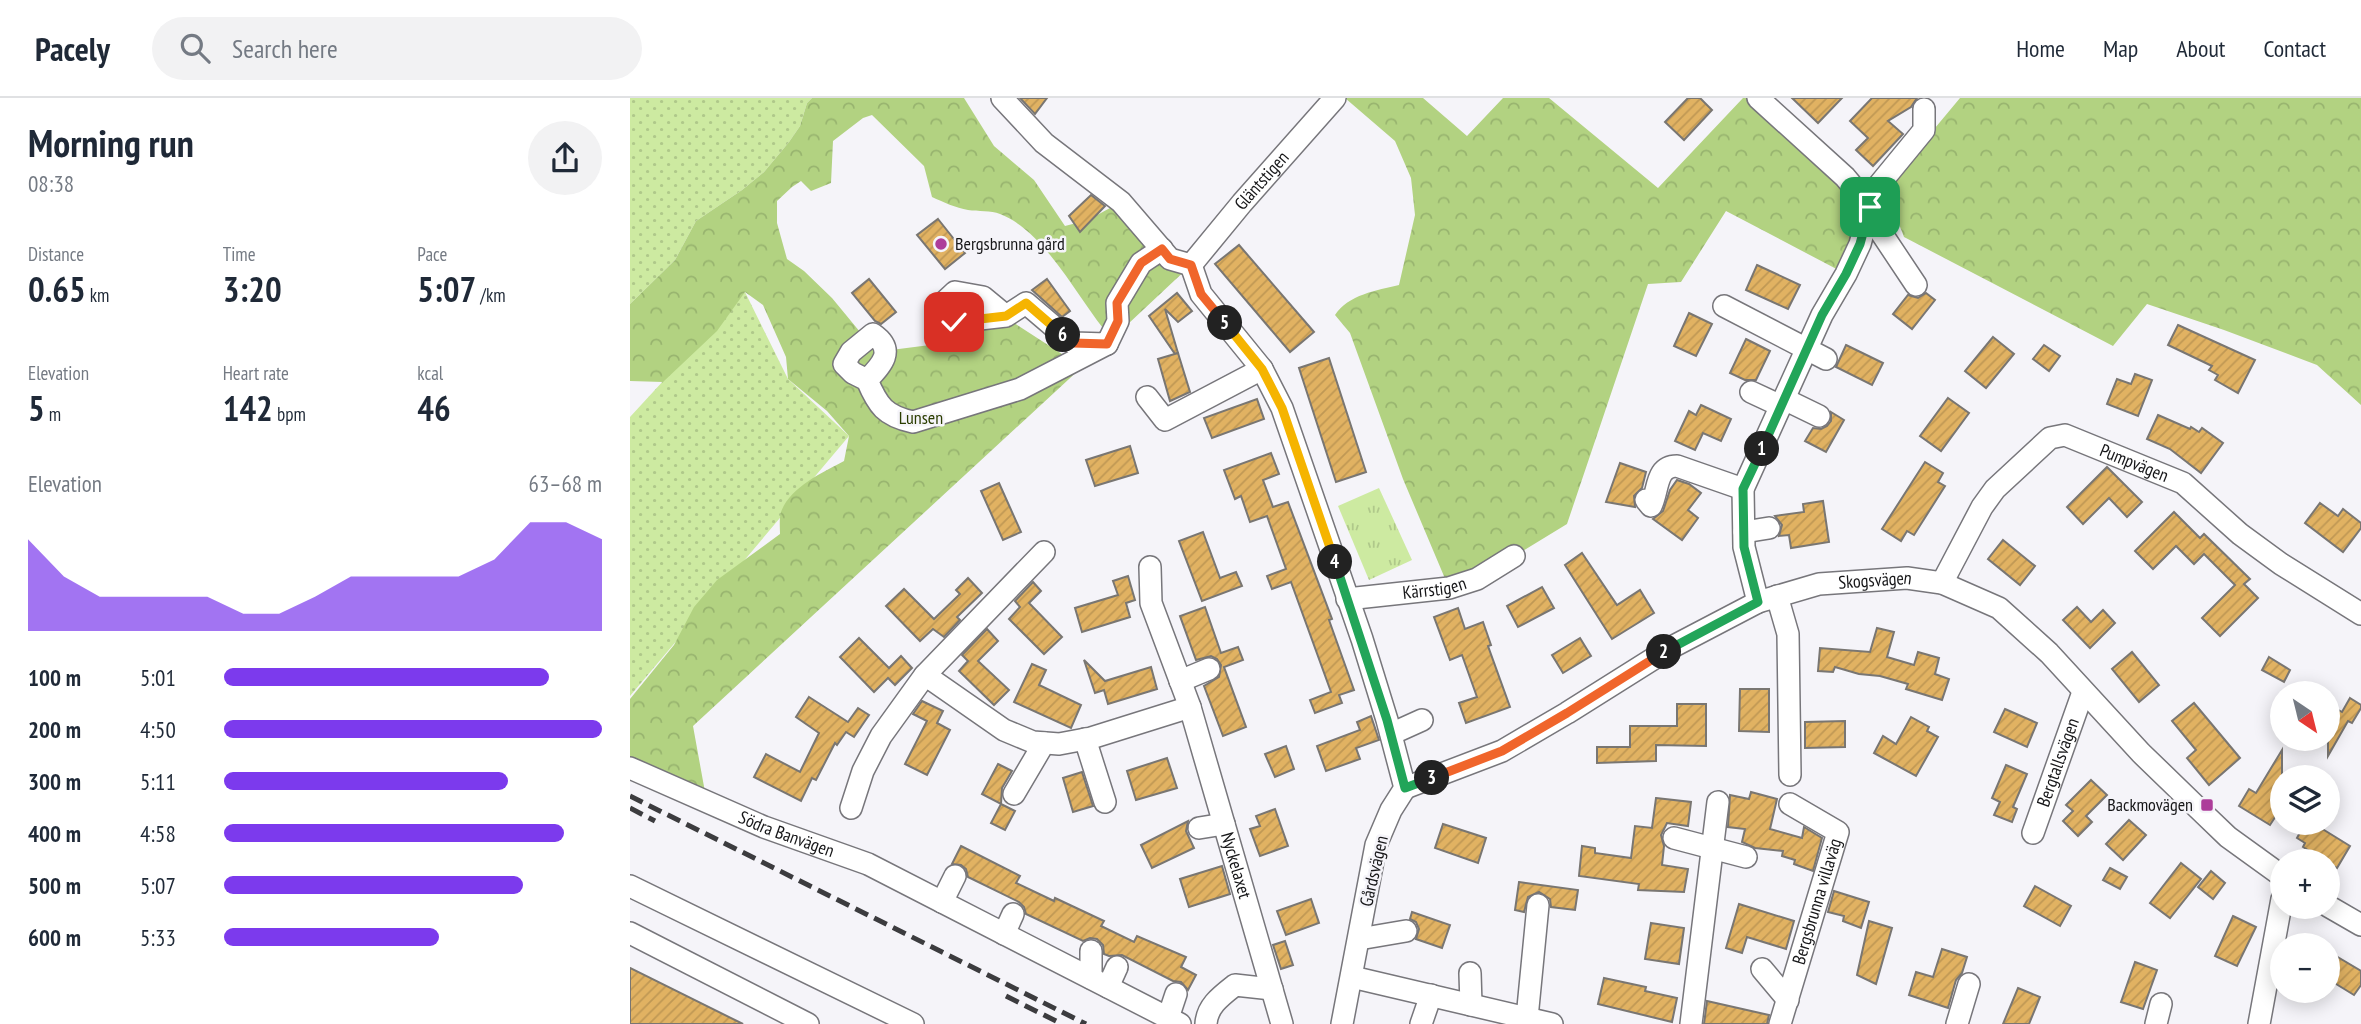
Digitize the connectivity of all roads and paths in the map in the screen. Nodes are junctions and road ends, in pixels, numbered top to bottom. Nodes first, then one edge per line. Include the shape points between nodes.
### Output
1 (1002, 98) edge
2 (1335, 98) edge
3 (1765, 100) edge
4 (1924, 109) dead end
5 (1866, 206) junction
6 (1162, 249) junction
7 (1191, 265) junction
8 (1916, 285) dead end
9 (1724, 306) dead end
10 (1006, 316) dead end
11 (1107, 344) junction
12 (1806, 350) junction
13 (1826, 359) dead end
14 (1262, 369) junction
15 (867, 380) dead end
16 (1751, 392) dead end
17 (1147, 397) dead end
18 (1782, 402) junction
19 (1819, 416) dead end
20 (1743, 489) junction
21 (1646, 500) dead end
22 (1769, 528) dead end
23 (1744, 532) junction
24 (1044, 552) dead end
25 (1514, 556) dead end
26 (1150, 567) dead end
27 (1942, 583) junction
28 (1347, 599) junction
29 (1768, 599) junction
30 (2361, 614) edge
31 (1209, 669) dead end
32 (925, 675) junction
33 (1180, 681) junction
34 (2083, 692) junction
35 (1190, 707) junction
36 (1422, 720) dead end
37 (1391, 734) junction
38 (1085, 739) junction
39 (1044, 743) junction
40 (630, 768) edge
41 (1790, 775) dead end
42 (1405, 788) junction
43 (1014, 794) dead end
44 (1105, 802) dead end
45 (1718, 802) dead end
46 (1790, 804) dead end
47 (851, 808) dead end
48 (1224, 824) junction
49 (1199, 828) dead end
50 (2034, 833) dead end
51 (1674, 838) dead end
52 (1711, 848) junction
53 (1746, 857) dead end
54 (2270, 867) edge
55 (955, 877) dead end
56 (630, 886) edge
57 (942, 902) junction
58 (1538, 905) dead end
59 (2340, 913) edge
60 (2278, 919) edge
61 (2361, 926) edge
62 (1406, 932) dead end
63 (630, 933) edge
64 (1359, 939) junction
65 (1091, 951) dead end
66 (1117, 967) dead end
67 (1762, 970) dead end
68 (1469, 973) dead end
69 (1352, 977) junction
70 (1099, 982) junction
71 (1969, 984) dead end
72 (1272, 989) junction
73 (1176, 994) dead end
74 (1431, 995) junction
75 (1788, 1000) junction
76 (1471, 1005) junction
77 (1493, 1017) edge
78 (1527, 1018) junction
79 (1174, 1021) edge
80 (808, 1024) edge
81 (913, 1024) edge
82 (1206, 1024) edge
83 (1282, 1024) edge
84 (1342, 1024) edge
85 (1421, 1024) edge
86 (1552, 1024) edge
87 (1691, 1024) edge
88 (1780, 1024) edge
89 (1957, 1024) edge
90 (2259, 1024) edge

1 - 6 street via 1044,143 1121,202
2 - 7 street, Gläntstigen
3 - 5 street via 1853,171
4 - 5 street via 1924,130
5 - 8 street
5 - 12 street via 1860,244 1846,274 1810,322
6 - 7 street via 1170,259
6 - 11 street via 1141,263 1117,303 1118,321
7 - 14 street via 1201,294
9 - 12 street
10 - 11 street via 1026,303 1073,343
11 - 15 street via 1020,389 913,422 898,419 876,403
12 - 13 street
12 - 18 street
14 - 17 street via 1165,420
14 - 28 street via 1282,408
16 - 18 street
18 - 19 street
18 - 20 street
20 - 21 street via 1700,479 1677,466 1657,467 1651,506
20 - 23 street
22 - 23 street
23 - 29 street via 1744,547
24 - 32 street
25 - 28 street, Kärrstigen via 1477,579 1448,588
26 - 33 street, Nyckelaxet via 1151,603
27 - 29 street, Skogsvägen via 1906,578 1819,584
27 - 30 street, Pumpvägen via 1994,489 2050,438 2065,435 2183,483 2240,534
27 - 34 street, Skogsvägen via 1999,608 2049,653
28 - 37 street
29 - 41 street via 1788,634
29 - 42 street, Skogsvägen via 1672,647 1502,751
31 - 33 street
32 - 39 street via 1004,730
32 - 47 street via 881,736
33 - 35 street, Nyckelaxet
34 - 50 street, Bergtallsvägen
34 - 54 street, Skogsvägen via 2220,829
35 - 38 street
35 - 48 street, Nyckelaxet
36 - 37 street
37 - 42 street
38 - 39 street
38 - 44 street
39 - 43 street
40 - 57 street, Södra Banvägen via 764,827 868,864
42 - 64 street, Gårdsvägen via 1376,845
45 - 52 street
46 - 75 street, Bergsbrunna villaväg via 1838,832
48 - 49 street
48 - 72 street, Nyckelaxet
51 - 52 street
52 - 53 street
52 - 87 street
55 - 57 street
56 - 81 street
57 - 70 street, Södra Banvägen via 1018,929
58 - 78 street
59 - 61 street
60 - 90 street
62 - 64 street
63 - 80 street
64 - 69 street, Gårdsvägen
65 - 70 street
66 - 70 street
67 - 75 street
68 - 76 street
69 - 74 street
69 - 84 street, Gårdsvägen
70 - 79 street, Södra Banvägen
71 - 89 street
72 - 82 street via 1235,985 1206,1014
72 - 83 street, Nyckelaxet
73 - 79 street, Södra Banvägen
74 - 76 street
74 - 85 street
75 - 88 street, Bergsbrunna villaväg
76 - 77 street
77 - 78 street
78 - 86 street

